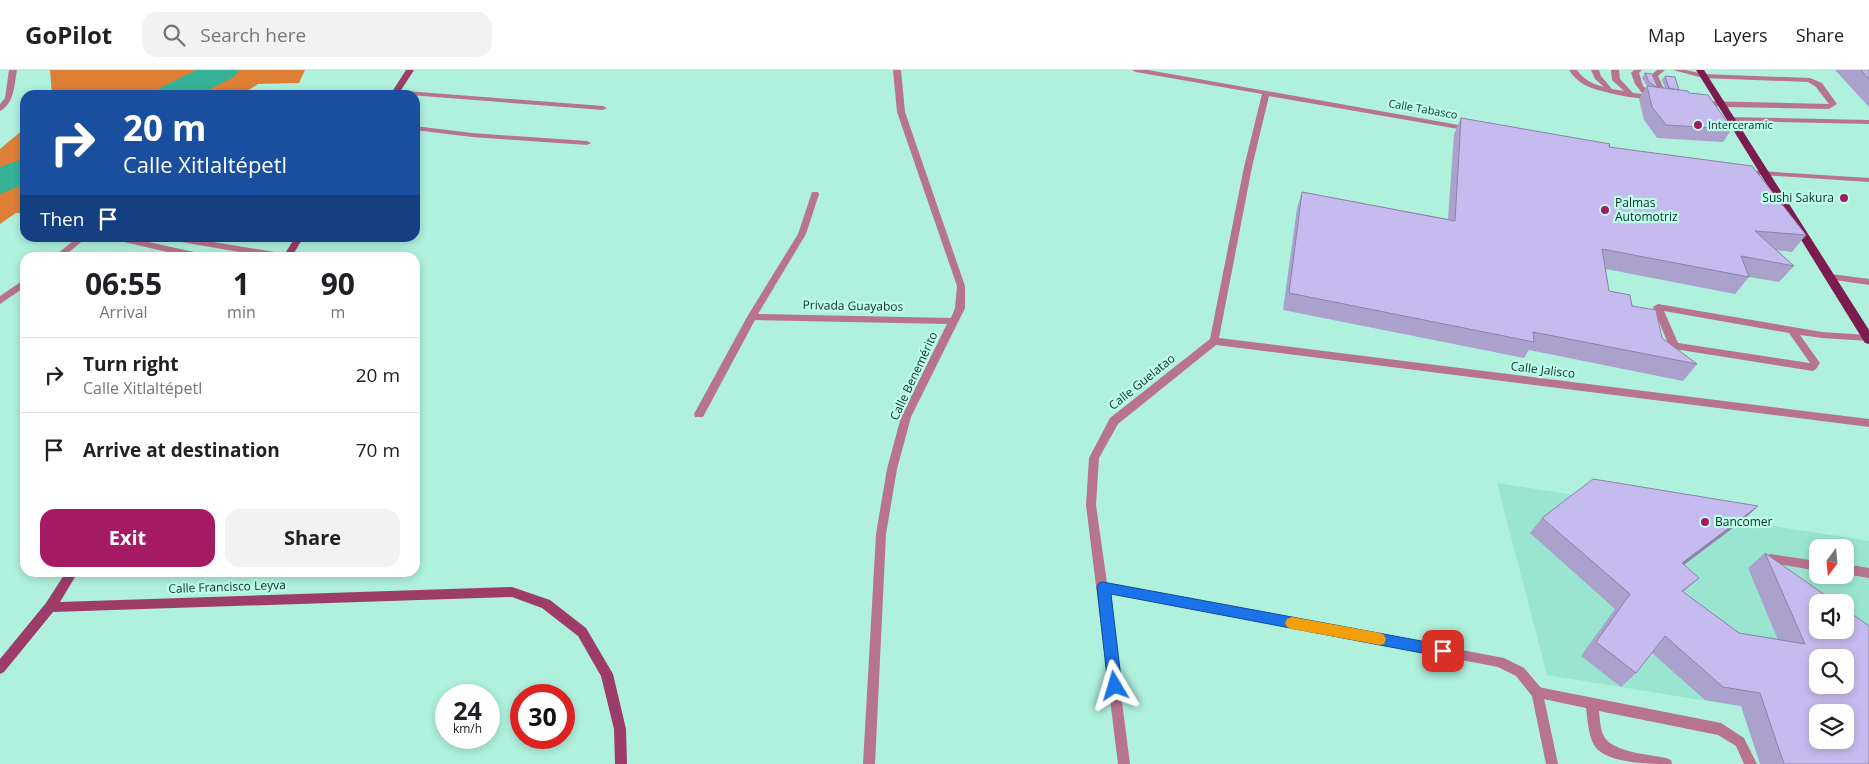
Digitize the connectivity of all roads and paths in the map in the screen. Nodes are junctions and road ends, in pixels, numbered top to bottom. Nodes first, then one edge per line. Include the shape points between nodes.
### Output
1 (13, 70) edge
2 (410, 70) edge
3 (897, 70) edge
4 (1136, 70) edge
5 (1573, 70) edge
6 (1595, 70) edge
7 (1615, 70) edge
8 (1638, 70) edge
9 (1661, 70) edge
10 (1677, 70) edge
11 (1702, 73) edge
12 (398, 90) edge
13 (1611, 91) junction
14 (1266, 93) junction
15 (1631, 94) junction
16 (0, 96) edge
17 (420, 96) edge
18 (1654, 97) junction
19 (10, 98) junction
20 (1693, 100) edge
21 (1723, 105) junction
22 (604, 108) dead end
23 (0, 109) edge
24 (1731, 119) junction
25 (1869, 122) edge
26 (420, 129) edge
27 (1482, 131) edge
28 (587, 142) dead end
29 (1736, 171) edge
30 (1765, 174) junction
31 (1869, 180) edge
32 (815, 194) dead end
33 (77, 242) edge
34 (138, 242) edge
35 (199, 242) edge
36 (64, 252) edge
37 (182, 252) edge
38 (257, 252) edge
39 (1831, 277) junction
40 (1869, 282) edge
41 (20, 286) edge
42 (0, 301) edge
43 (752, 317) junction
44 (954, 321) junction
45 (1792, 330) junction
46 (1868, 339) edge
47 (1214, 341) junction
48 (699, 414) dead end
49 (1869, 423) edge
50 (1770, 559) edge
51 (1809, 565) edge
52 (1854, 570) edge
53 (1869, 573) edge
54 (70, 577) edge
55 (1103, 587) junction
56 (50, 607) junction
57 (0, 668) edge
58 (1538, 693) junction
59 (1591, 703) junction
60 (621, 764) edge
61 (869, 764) edge
62 (1124, 764) edge
63 (1552, 764) edge
64 (1666, 764) edge
65 (1751, 764) edge

1 - 19 street
2 - 12 street
3 - 44 street, Calle Benemérito via 901,112 961,286 960,308
4 - 14 street, Calle Tabasco
5 - 13 street via 1576,77 1587,85
6 - 13 street
7 - 15 street via 1616,80
8 - 18 street via 1635,73 1637,84
9 - 18 street via 1654,76 1657,87 1662,95 1671,99
10 - 11 street
11 - 21 main road
11 - 21 street via 1810,80 1819,85 1833,104 1829,107
13 - 15 street
14 - 27 street, Calle Tabasco
14 - 47 street
15 - 18 street
16 - 19 street
17 - 22 street
19 - 23 street
20 - 21 street
21 - 24 main road
24 - 25 street
24 - 30 main road
26 - 28 street
29 - 30 street
30 - 31 street
30 - 39 main road
32 - 43 street via 802,234
33 - 36 street
34 - 37 street
35 - 38 street
39 - 40 street
39 - 46 main road
41 - 42 street
43 - 44 street, Privada Guayabos
43 - 48 street
44 - 61 street, Calle Benemérito via 906,417 892,469 881,534
45 - 45 street via 1815,363 1813,367 1674,346 1658,307
45 - 46 street
47 - 49 street, Calle Jalisco
47 - 55 street, Calle Guelatao via 1114,421 1094,458 1091,505
50 - 51 street
52 - 53 street
54 - 56 street
55 - 58 street via 1500,662 1520,672
55 - 62 street, Calle Guelatao
56 - 57 street
56 - 60 street, Calle Francisco Leyva via 512,592 546,604 582,632 607,674 620,728
58 - 59 street
58 - 63 street
59 - 64 street via 1598,734 1609,751
59 - 65 street via 1721,729 1740,742

